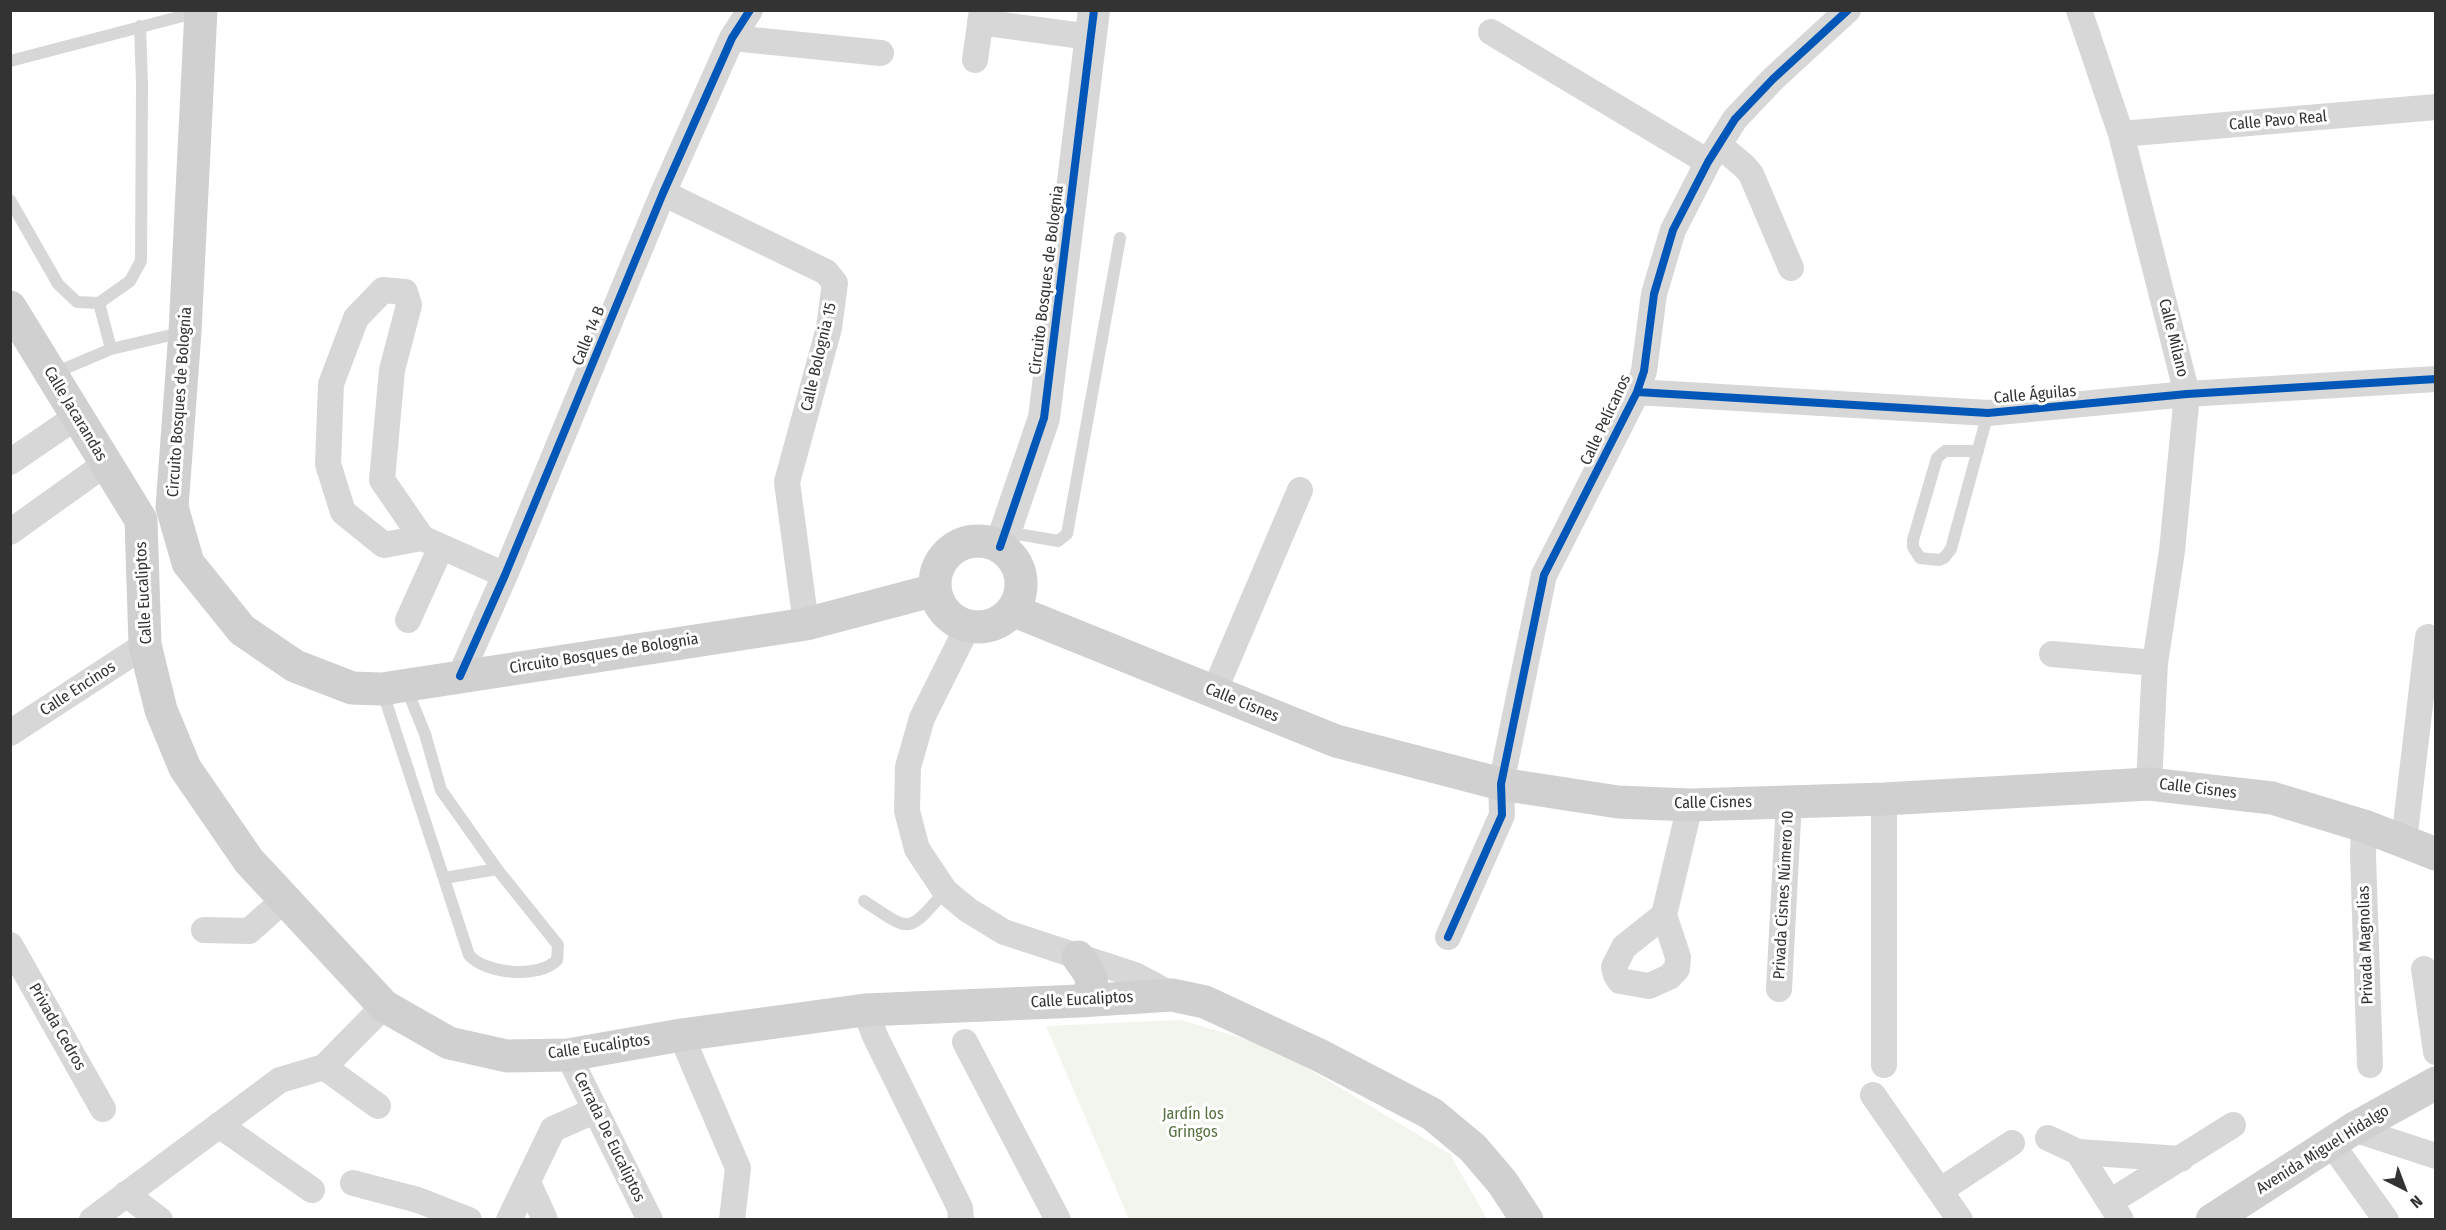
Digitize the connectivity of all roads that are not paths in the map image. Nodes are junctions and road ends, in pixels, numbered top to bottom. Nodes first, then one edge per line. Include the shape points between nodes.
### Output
1 (750, 10) edge
2 (1848, 10) edge
3 (2079, 10) edge
4 (201, 11) edge
5 (981, 16) edge
6 (1092, 24) edge
7 (140, 26) junction
8 (1491, 32) dead end
9 (732, 38) junction
10 (881, 53) dead end
11 (975, 60) dead end
12 (10, 61) edge
13 (2436, 107) edge
14 (2121, 135) junction
15 (1714, 154) junction
16 (663, 193) junction
17 (10, 200) edge
18 (1120, 238) dead end
19 (1791, 268) dead end
20 (99, 303) junction
21 (10, 307) edge
22 (185, 332) junction
23 (111, 349) junction
24 (51, 375) junction
25 (2436, 379) edge
26 (1637, 392) junction
27 (2187, 393) junction
28 (1988, 413) junction
29 (76, 417) junction
30 (1978, 451) junction
31 (10, 462) edge
32 (105, 464) junction
33 (1300, 490) dead end
34 (172, 507) junction
35 (141, 520) junction
36 (10, 532) edge
37 (1003, 539) junction
38 (432, 543) junction
39 (505, 575) junction
40 (935, 590) junction
41 (1012, 610) junction
42 (408, 620) dead end
43 (806, 624) junction
44 (968, 626) junction
45 (2428, 637) dead end
46 (145, 645) junction
47 (2052, 654) dead end
48 (2155, 663) junction
49 (460, 676) junction
50 (393, 687) junction
51 (1214, 692) junction
52 (10, 733) edge
53 (1501, 784) junction
54 (2149, 784) junction
55 (1884, 799) junction
56 (1789, 801) junction
57 (1690, 805) junction
58 (2364, 826) junction
59 (2404, 841) junction
60 (2436, 854) edge
61 (497, 869) junction
62 (444, 878) junction
63 (945, 891) junction
64 (285, 899) junction
65 (864, 901) dead end
66 (1664, 915) dead end
67 (204, 930) dead end
68 (1448, 937) dead end
69 (10, 945) edge
70 (1078, 957) junction
71 (2424, 969) dead end
72 (1779, 989) dead end
73 (1172, 994) junction
74 (1079, 1001) junction
75 (384, 1006) junction
76 (865, 1010) junction
77 (681, 1035) junction
78 (965, 1042) dead end
79 (2436, 1052) edge
80 (568, 1055) junction
81 (1319, 1055) junction
82 (1884, 1065) dead end
83 (2370, 1065) dead end
84 (324, 1066) junction
85 (2436, 1083) edge
86 (1873, 1095) dead end
87 (378, 1106) dead end
88 (103, 1108) dead end
89 (594, 1111) junction
90 (219, 1125) junction
91 (2234, 1125) dead end
92 (2342, 1136) junction
93 (2048, 1138) dead end
94 (2012, 1143) dead end
95 (2078, 1152) junction
96 (2436, 1156) edge
97 (2181, 1159) junction
98 (528, 1182) junction
99 (353, 1183) dead end
100 (312, 1190) dead end
101 (1941, 1190) junction
102 (126, 1194) junction
103 (411, 1210) edge
104 (2115, 1211) edge
105 (92, 1220) edge
106 (160, 1220) edge
107 (469, 1220) edge
108 (508, 1220) edge
109 (545, 1220) edge
110 (650, 1220) edge
111 (732, 1220) edge
112 (961, 1220) edge
113 (1058, 1220) edge
114 (1509, 1220) edge
115 (1527, 1220) edge
116 (1544, 1220) edge
117 (1960, 1220) edge
118 (2212, 1220) edge
119 (2386, 1220) edge

1 - 9 street, Calle 14 B
2 - 15 street, Calle Pelícanos via 1735,119
3 - 14 street, Calle Milano
4 - 7 lane
4 - 22 main road, Circuito Bosques de Bolognia
5 - 6 street
5 - 11 street
6 - 37 street, Circuito Bosques de Bolognia via 1044,418
7 - 12 lane
7 - 20 lane via 141,261 130,281
8 - 15 street
9 - 10 street
9 - 16 street, Calle 14 B
13 - 14 street, Calle Pavo Real
14 - 27 street, Calle Milano
15 - 19 street via 1748,170
15 - 26 street, Calle Pelícanos via 1673,230 1654,294 1644,371
16 - 39 street, Calle 14 B
16 - 43 street, Calle Bolognia 15 via 826,272 835,283 829,328 787,482
17 - 20 lane via 58,284 77,302
18 - 37 lane via 1067,534 1059,541
20 - 23 lane
21 - 24 main road, Calle Jacarandas
22 - 23 lane
22 - 34 main road, Circuito Bosques de Bolognia
23 - 24 lane
24 - 29 main road, Calle Jacarandas
25 - 27 street, Calle Águilas
26 - 28 street, Calle Águilas
26 - 53 street, Calle Pelícanos via 1544,575
27 - 28 street, Calle Águilas
27 - 48 street, Calle Milano via 2172,550
28 - 30 lane
29 - 31 street
29 - 32 main road, Calle Jacarandas
30 - 30 lane via 1948,554 1939,560 1920,558 1913,540 1936,458 1945,452
32 - 35 main road, Calle Jacarandas
32 - 36 street
33 - 51 street
34 - 35 main road
34 - 50 main road, Circuito Bosques de Bolognia via 188,563 242,630 295,666 352,688
35 - 46 main road, Calle Eucaliptos
37 - 40 main road via 963,543 951,550 941,561
37 - 41 main road via 1021,577 1018,600
38 - 38 street via 382,480 392,370 409,305 405,292 383,290 356,318 331,384 328,464 343,512 384,545
38 - 39 street
38 - 42 street
39 - 49 street, Calle 14 B
40 - 43 main road, Circuito Bosques de Bolognia
40 - 44 main road via 946,613
41 - 44 main road via 993,625
41 - 51 main road, Calle Cisnes
43 - 49 main road, Circuito Bosques de Bolognia
44 - 63 street via 922,718 908,767 907,811 917,849
45 - 59 street
46 - 52 street, Calle Encinos
46 - 64 main road, Calle Eucaliptos via 161,710 185,768 249,861
47 - 48 street
48 - 54 street, Calle Milano
49 - 50 main road, Circuito Bosques de Bolognia
50 - 61 lane via 425,734 441,790
50 - 62 lane
51 - 53 main road, Calle Cisnes via 1336,741
53 - 57 main road, Calle Cisnes via 1618,802
53 - 68 street, Calle Pelícanos via 1502,815
54 - 55 main road, Calle Cisnes
54 - 58 main road, Calle Cisnes via 2272,798
55 - 56 main road, Calle Cisnes
55 - 82 street
56 - 57 main road, Calle Cisnes
56 - 72 street, Privada Cisnes Número 10
57 - 66 street
58 - 59 main road, Calle Cisnes
58 - 83 street, Privada Magnolias
59 - 60 main road, Calle Cisnes
61 - 62 lane
61 - 62 lane via 558,945 557,960 547,968 512,971 473,960
63 - 65 lane via 918,920 908,925 898,923
63 - 70 street via 1004,932
64 - 67 street via 249,932
64 - 75 main road, Calle Eucaliptos
69 - 88 street, Privada Cedros
70 - 73 street via 1135,975
70 - 74 main road via 1092,977 1092,989 1086,999
71 - 79 street
73 - 74 main road, Calle Eucaliptos
73 - 81 main road, Calle Eucaliptos via 1205,1002
74 - 76 main road, Calle Eucaliptos
75 - 80 main road, Calle Eucaliptos via 449,1043 507,1056
75 - 84 street
76 - 77 main road, Calle Eucaliptos
76 - 112 street via 960,1208
77 - 80 main road, Calle Eucaliptos
77 - 111 street via 738,1168
78 - 113 street
80 - 89 street, Cerrada De Eucaliptos
81 - 114 main road via 1342,1085 1425,1128 1486,1189
81 - 115 main road, Calle Eucaliptos via 1432,1114 1473,1148
81 - 116 main road via 1356,1055 1443,1101 1497,1150
84 - 87 street
84 - 90 street via 280,1080
85 - 92 main road, Avenida Miguel Hidalgo
86 - 101 street
89 - 98 street via 553,1129
89 - 110 street, Cerrada De Eucaliptos
90 - 100 street
90 - 102 street
91 - 97 street
92 - 96 street
92 - 118 main road, Avenida Miguel Hidalgo
92 - 119 street
93 - 95 street
94 - 101 street
95 - 97 street
95 - 104 street
97 - 104 street
98 - 108 street
98 - 109 street
99 - 103 street
101 - 117 street
102 - 105 street
102 - 106 street
103 - 107 street

